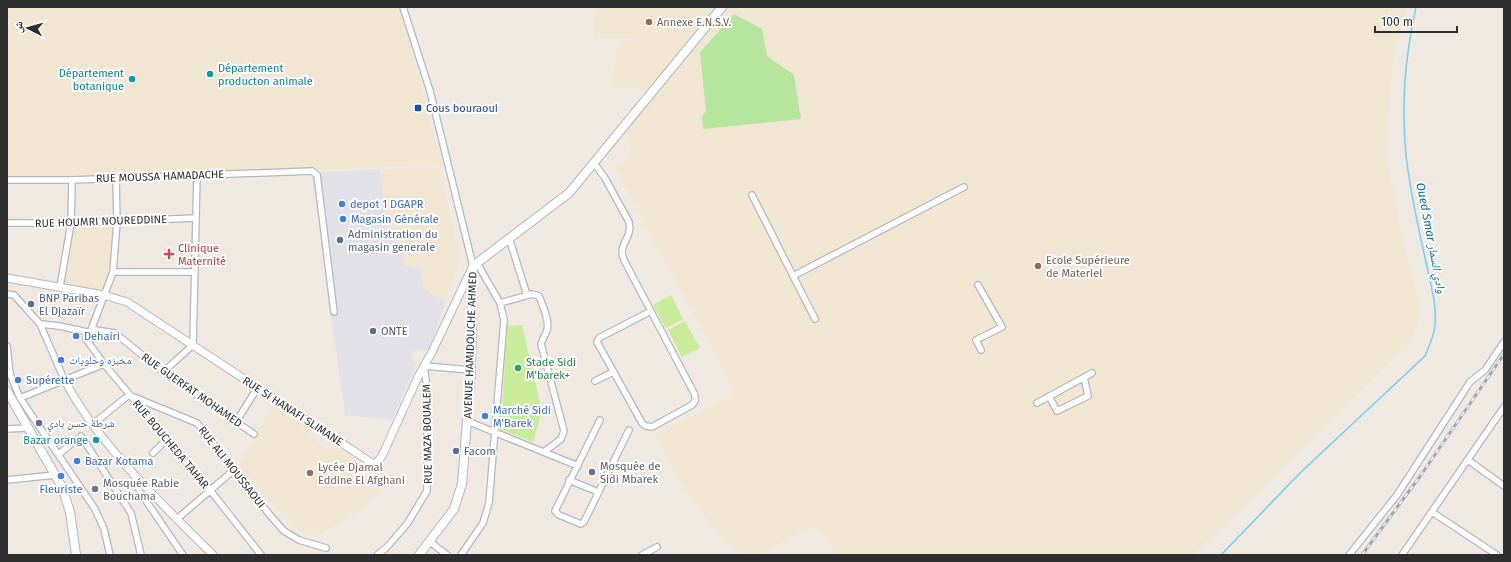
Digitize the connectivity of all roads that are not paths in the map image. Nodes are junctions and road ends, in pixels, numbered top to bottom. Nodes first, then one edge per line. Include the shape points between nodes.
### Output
1 (403, 7) edge
2 (722, 7) edge
3 (594, 164) junction
4 (196, 175) junction
5 (116, 178) junction
6 (7, 180) edge
7 (72, 180) junction
8 (964, 187) dead end
9 (752, 195) dead end
10 (196, 218) junction
11 (117, 222) junction
12 (7, 223) edge
13 (71, 223) junction
14 (509, 238) junction
15 (475, 265) junction
16 (114, 272) junction
17 (195, 272) junction
18 (793, 276) junction
19 (7, 278) edge
20 (978, 285) dead end
21 (60, 287) junction
22 (7, 294) edge
23 (104, 295) junction
24 (528, 295) junction
25 (500, 303) junction
26 (651, 311) junction
27 (334, 312) dead end
28 (815, 319) dead end
29 (40, 324) junction
30 (89, 331) junction
31 (1504, 342) edge
32 (193, 345) junction
33 (7, 346) edge
34 (981, 350) dead end
35 (104, 364) junction
36 (424, 366) junction
37 (471, 370) junction
38 (163, 372) junction
39 (613, 372) junction
40 (1092, 373) dead end
41 (1084, 377) junction
42 (64, 379) junction
43 (596, 381) dead end
44 (258, 387) junction
45 (7, 392) edge
46 (129, 396) junction
47 (1049, 396) junction
48 (20, 398) junction
49 (1037, 403) dead end
50 (1504, 408) edge
51 (600, 420) dead end
52 (467, 421) junction
53 (236, 422) junction
54 (93, 424) junction
55 (28, 428) junction
56 (7, 429) edge
57 (629, 430) dead end
58 (496, 432) junction
59 (254, 434) dead end
60 (166, 440) junction
61 (153, 452) dead end
62 (544, 452) junction
63 (59, 454) junction
64 (1468, 460) junction
65 (578, 466) junction
66 (235, 469) junction
67 (133, 472) junction
68 (55, 475) junction
69 (7, 480) edge
70 (570, 480) junction
71 (1504, 486) edge
72 (210, 490) junction
73 (598, 492) junction
74 (1432, 512) junction
75 (177, 519) junction
76 (429, 541) junction
77 (657, 547) dead end
78 (326, 548) dead end
79 (139, 554) edge
80 (76, 555) edge
81 (110, 555) edge
82 (183, 555) edge
83 (213, 555) edge
84 (261, 555) edge
85 (377, 555) edge
86 (418, 555) edge
87 (447, 555) edge
88 (461, 555) edge
89 (642, 555) edge
90 (1349, 555) edge
91 (1402, 555) edge
92 (1497, 555) edge

1 - 15 street via 430,91
2 - 3 main road, AVENUE HAMIDOUCHE AHMED
3 - 14 main road, AVENUE HAMIDOUCHE AHMED via 569,193
3 - 26 street via 605,178 629,222 631,228 621,253
4 - 5 street, RUE MOUSSA HAMADACHE
4 - 10 street
4 - 27 street, RUE MOUSSA HAMADACHE via 312,171 316,175
5 - 7 street, RUE MOUSSA HAMADACHE
5 - 11 street
6 - 7 street, RUE MOUSSA HAMADACHE
7 - 13 street
8 - 18 street
9 - 18 street
10 - 11 street, RUE HOUMRI NOUREDDINE
10 - 17 street
11 - 13 street, RUE HOUMRI NOUREDDINE
11 - 16 street
12 - 13 street, RUE HOUMRI NOUREDDINE
13 - 21 street
14 - 15 main road, AVENUE HAMIDOUCHE AHMED
14 - 24 street
15 - 25 street
15 - 36 street, RUE SI HANAFI SLIMANE
15 - 37 main road, AVENUE HAMIDOUCHE AHMED
16 - 17 street
16 - 23 street
17 - 32 street
18 - 28 street
19 - 21 street, RUE SI HANAFI SLIMANE
20 - 34 street via 1002,327 976,340
21 - 23 street, RUE SI HANAFI SLIMANE
22 - 29 street via 14,295
23 - 30 street
23 - 32 street, RUE SI HANAFI SLIMANE via 127,302
24 - 25 street
24 - 62 street via 539,296 548,324 541,344 564,431 561,439
25 - 58 street via 504,320
26 - 39 street via 599,338 597,345
26 - 39 street via 695,401 652,427 646,426 635,412
29 - 30 street, RUE GUERFAT MOHAMED
29 - 42 street
30 - 35 street, RUE BOUCHEDA TAHAR via 86,339
30 - 38 street, RUE GUERFAT MOHAMED via 115,333
31 - 90 street via 1485,370 1470,382 1397,495
32 - 38 street
32 - 44 street, RUE SI HANAFI SLIMANE
33 - 48 street via 10,374
35 - 42 street
35 - 46 street, RUE BOUCHEDA TAHAR
36 - 37 street
36 - 44 street, RUE SI HANAFI SLIMANE via 382,456 375,465
36 - 85 street, RUE MAZA BOUALEM via 427,388 428,491 407,524
37 - 52 main road, AVENUE HAMIDOUCHE AHMED
38 - 53 street, RUE GUERFAT MOHAMED
39 - 43 street
40 - 41 street
41 - 47 street
41 - 47 street via 1088,396 1057,411
42 - 48 street
42 - 54 street via 76,402
44 - 53 street
45 - 55 main road
46 - 54 street
46 - 60 street, RUE BOUCHEDA TAHAR
46 - 66 street, RUE ALI MOUSSAOUI via 197,423
47 - 49 street
48 - 63 street
50 - 64 street
51 - 65 street
52 - 58 street
52 - 76 main road, AVENUE HAMIDOUCHE AHMED via 462,484 454,509
53 - 59 street, RUE GUERFAT MOHAMED
54 - 67 street
55 - 56 street
55 - 68 main road
57 - 73 street
58 - 62 street
58 - 88 street via 489,504 483,523
60 - 61 street
60 - 72 street, RUE BOUCHEDA TAHAR
62 - 65 street
63 - 79 street via 81,436 131,513
63 - 81 street via 95,509 104,529
64 - 71 street
64 - 74 street
65 - 70 street
66 - 72 street
66 - 78 street, RUE ALI MOUSSAOUI via 284,531 300,540
67 - 75 street
67 - 82 street via 140,492
68 - 69 street
68 - 80 main road via 70,512
70 - 73 street
70 - 73 street via 556,511 581,524
72 - 75 street
72 - 84 street, RUE BOUCHEDA TAHAR
74 - 91 street
74 - 92 street
75 - 83 street
76 - 86 main road, AVENUE HAMIDOUCHE AHMED
76 - 87 street
77 - 89 street

